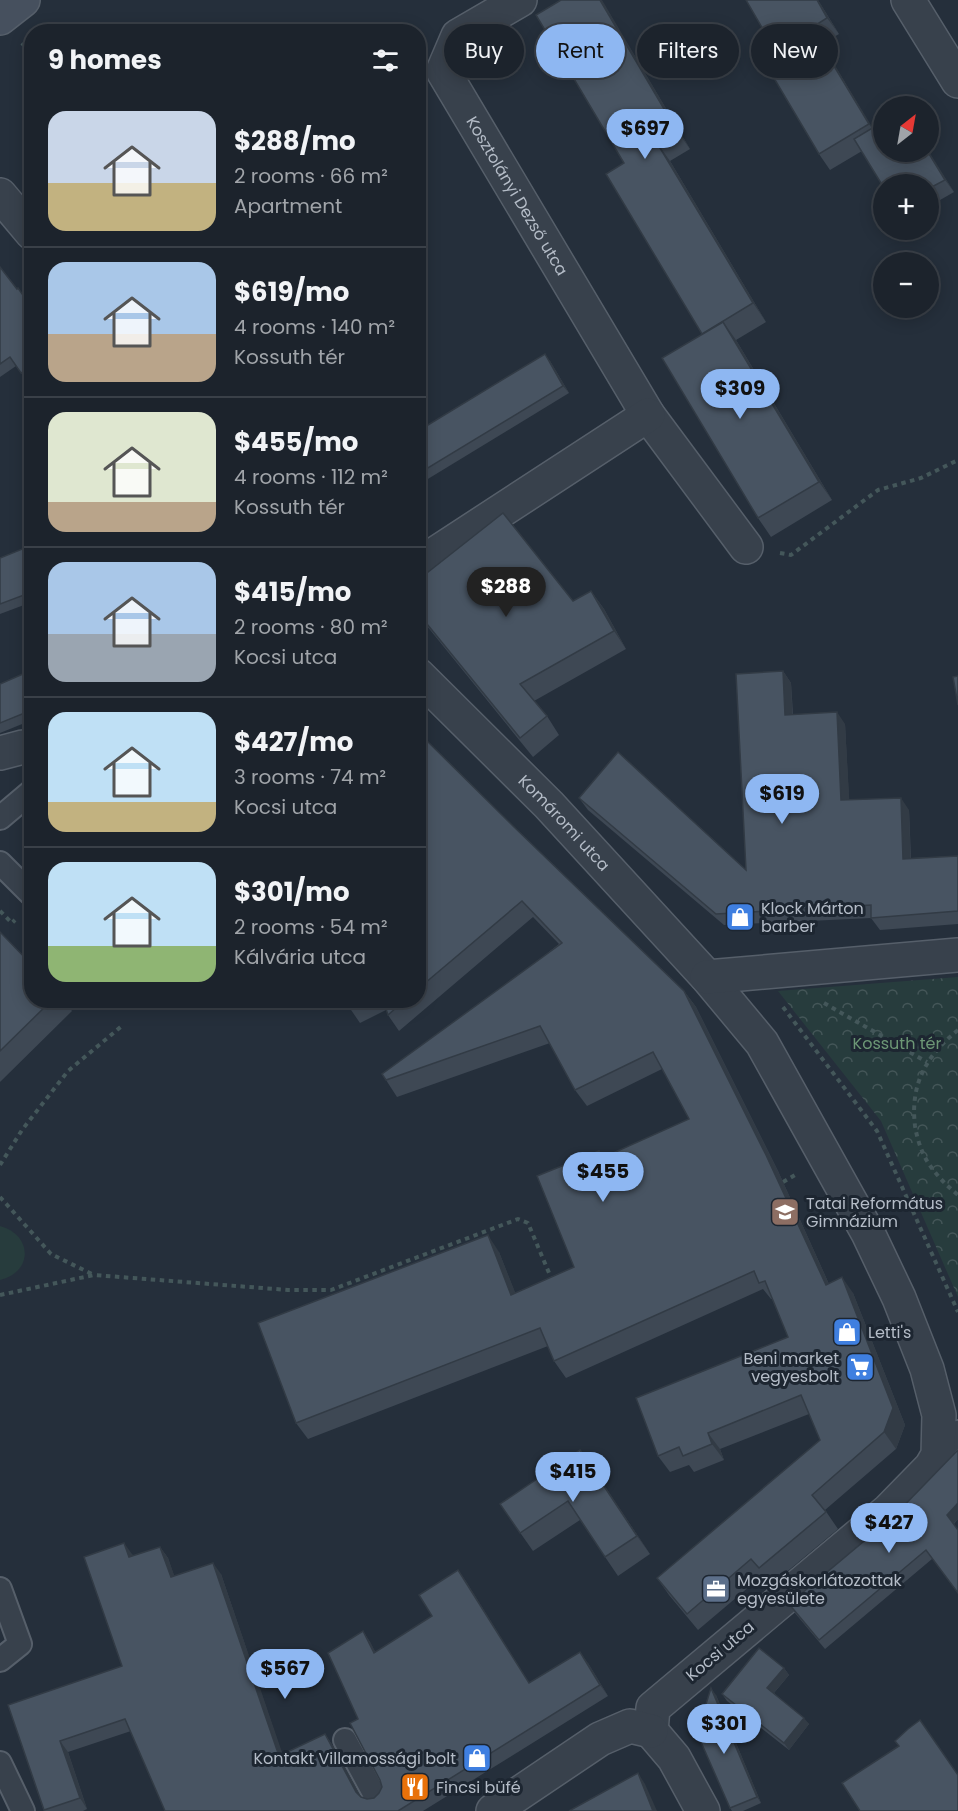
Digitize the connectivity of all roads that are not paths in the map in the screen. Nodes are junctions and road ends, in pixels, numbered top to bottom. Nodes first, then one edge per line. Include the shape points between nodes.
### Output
1 (23, 0) edge
2 (520, 0) edge
3 (908, 0) edge
4 (0, 18) edge
5 (958, 81) edge
6 (0, 195) edge
7 (24, 224) edge
8 (648, 415) junction
9 (746, 547) road end
10 (426, 560) edge
11 (426, 683) edge
12 (24, 747) edge
13 (0, 753) edge
14 (24, 798) edge
15 (0, 818) edge
16 (0, 863) edge
17 (24, 887) edge
18 (958, 955) edge
19 (707, 977) junction
20 (948, 1444) edge
21 (0, 1589) edge
22 (0, 1660) edge
23 (651, 1731) junction
24 (345, 1740) dead end
25 (0, 1763) edge
26 (376, 1797) edge
27 (23, 1811) edge
28 (493, 1811) edge
29 (703, 1811) edge

1 - 4 main road
2 - 8 street, Kosztolányi Dezső utca via 458,36 443,71
3 - 5 street
6 - 7 street
8 - 9 street, Kosztolányi Dezső utca
8 - 10 street
11 - 19 street, Komáromi utca via 549,805
12 - 13 street
14 - 15 lane
16 - 17 lane
18 - 19 street
19 - 20 street via 762,1043 873,1244 927,1369
20 - 23 street, Kocsi utca via 888,1511 653,1708
21 - 22 lane via 20,1644
23 - 28 street via 630,1726 600,1739
23 - 29 street via 674,1758
24 - 26 lane
25 - 27 lane

